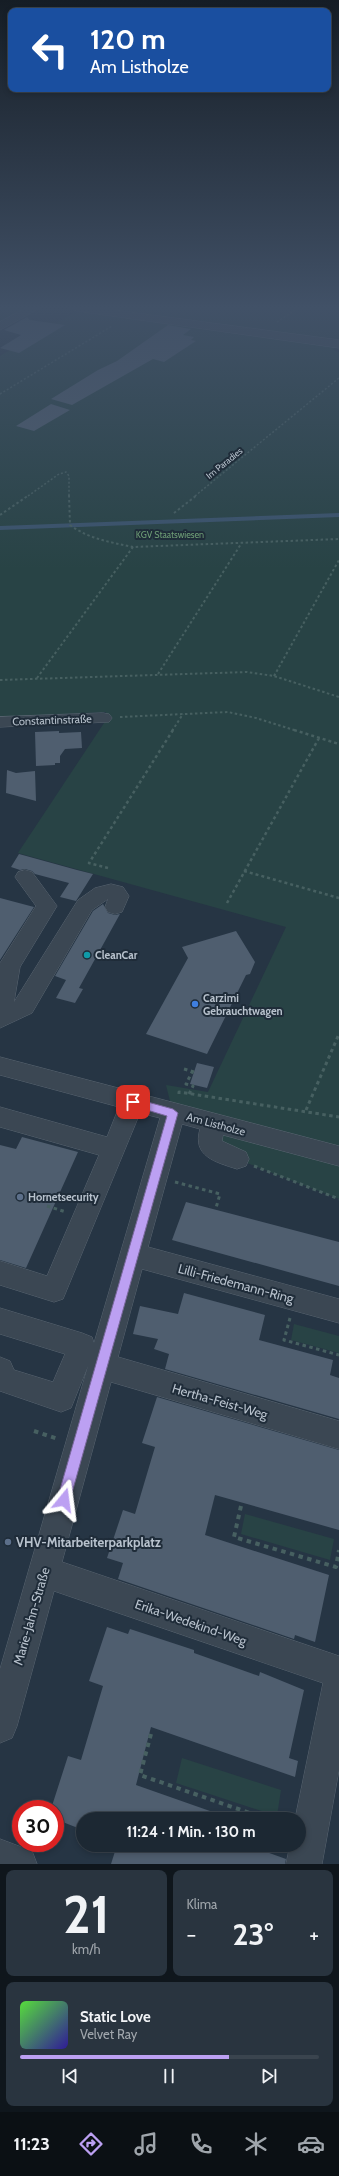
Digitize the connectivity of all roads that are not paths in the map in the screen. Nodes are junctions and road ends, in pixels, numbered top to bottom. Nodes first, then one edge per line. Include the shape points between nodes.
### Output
1 (104, 718) road end
2 (0, 722) edge
3 (25, 877) dead end
4 (115, 908) dead end
5 (0, 1019) edge
6 (0, 1066) edge
7 (133, 1102) junction
8 (175, 1106) junction
9 (0, 1118) edge
10 (214, 1124) junction
11 (114, 1149) junction
12 (339, 1156) edge
13 (237, 1159) road end
14 (133, 1255) junction
15 (0, 1273) edge
16 (339, 1311) edge
17 (0, 1321) edge
18 (102, 1366) junction
19 (0, 1370) edge
20 (339, 1435) edge
21 (44, 1572) junction
22 (339, 1672) edge
23 (339, 1682) edge
24 (0, 1726) edge
25 (0, 1857) edge
26 (19, 1864) edge
27 (304, 1864) edge

1 - 2 street, Constantinstraße
3 - 5 street via 47,906 9,966
4 - 5 street via 119,896 116,892 110,891 100,894 85,905 24,1007
6 - 7 street, Am Listholze
7 - 8 street, Am Listholze
7 - 11 street
8 - 10 street, Am Listholze
8 - 14 street, Marie-Jahn-Straße
9 - 11 street
10 - 12 street, Am Listholze
10 - 13 street via 210,1146
11 - 15 street via 54,1290
14 - 16 street, Lilli-Friedemann-Ring
14 - 18 street, Marie-Jahn-Straße
17 - 19 street via 82,1346 61,1398 5,1380
18 - 20 street, Hertha-Feist-Weg
18 - 21 street, Marie-Jahn-Straße
21 - 22 street, Erika-Wedekind-Weg
21 - 24 street, Marie-Jahn-Straße
23 - 27 street
25 - 26 street

